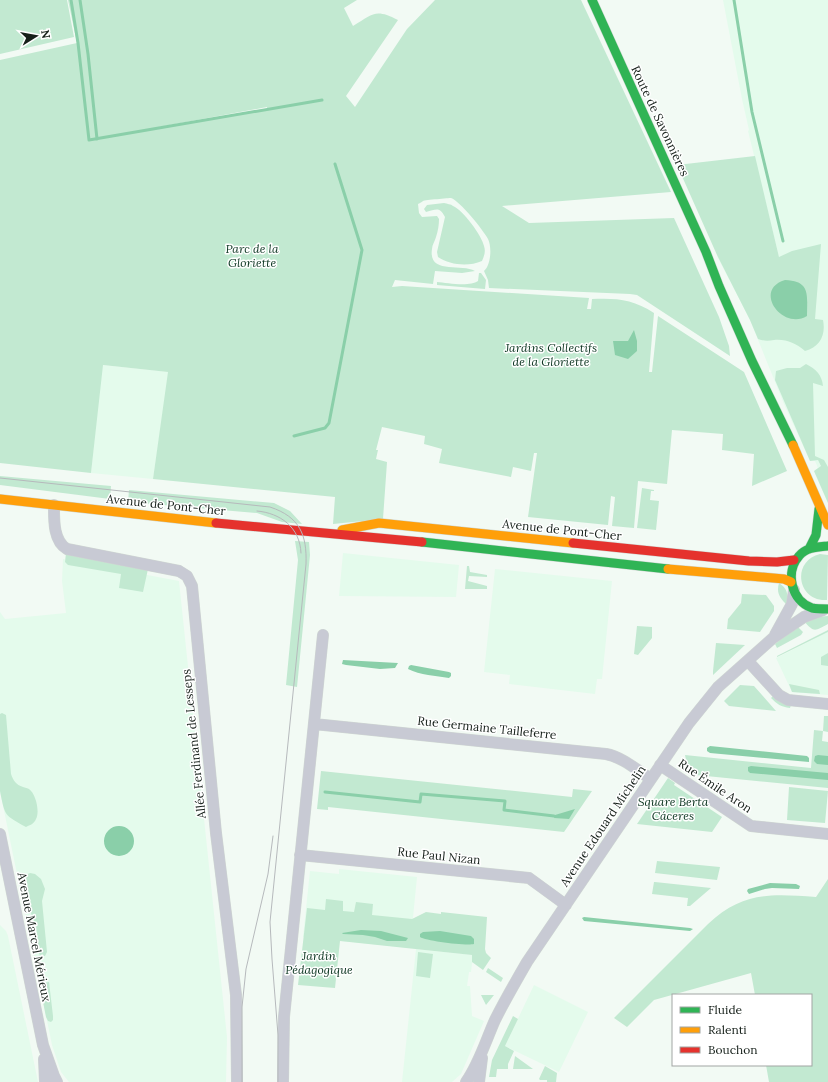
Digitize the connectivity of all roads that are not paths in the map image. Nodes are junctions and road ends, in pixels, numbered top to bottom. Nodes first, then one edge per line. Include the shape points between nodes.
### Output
1 (592, 0) edge
2 (0, 499) edge
3 (54, 505) junction
4 (819, 506) junction
5 (828, 525) edge
6 (329, 534) junction
7 (828, 546) edge
8 (809, 549) junction
9 (794, 560) junction
10 (792, 586) junction
11 (826, 609) edge
12 (323, 635) dead end
13 (773, 638) junction
14 (748, 661) junction
15 (828, 704) edge
16 (314, 724) junction
17 (660, 765) junction
18 (651, 779) junction
19 (0, 834) edge
20 (828, 834) edge
21 (300, 855) junction
22 (566, 905) junction
23 (43, 1045) junction
24 (483, 1050) junction
25 (44, 1082) edge
26 (57, 1082) edge
27 (237, 1082) edge
28 (283, 1082) edge
29 (466, 1082) edge
30 (479, 1082) edge

1 - 4 main road, Route de Savonnières
2 - 3 main road, Avenue de Pont-Cher
3 - 6 main road, Avenue de Pont-Cher
3 - 27 street, Allée Ferdinand de Lesseps via 57,536 63,547 179,571 187,576 192,586 216,834 236,995
4 - 5 main road, Route de Savonnières
4 - 8 main road, Route de Savonnières via 818,529
6 - 9 main road, Avenue de Pont-Cher via 379,523 749,561
6 - 10 main road, Avenue de Pont-Cher via 784,579
7 - 8 main road
8 - 9 main road
9 - 10 main road
10 - 11 main road via 806,605
10 - 13 street, Avenue Edouard Michelin via 792,604
11 - 13 street, Avenue Edouard Michelin via 804,617
12 - 16 street
13 - 14 street, Avenue Edouard Michelin
14 - 15 street via 783,698
14 - 17 street, Avenue Edouard Michelin via 718,687
16 - 18 street, Rue Germaine Tailleferre via 606,754
16 - 21 street
17 - 18 street, Avenue Edouard Michelin
17 - 20 street, Rue Émile Aron via 751,826
18 - 22 street, Avenue Edouard Michelin
19 - 23 street, Avenue Marcel Mérieux
21 - 22 street, Rue Paul Nizan via 529,878
21 - 28 street via 284,1017
22 - 24 street, Avenue Edouard Michelin via 510,990
23 - 25 street, Avenue Marcel Mérieux
23 - 26 street, Avenue Marcel Mérieux
24 - 29 street, Avenue Edouard Michelin
24 - 30 street, Avenue Edouard Michelin

